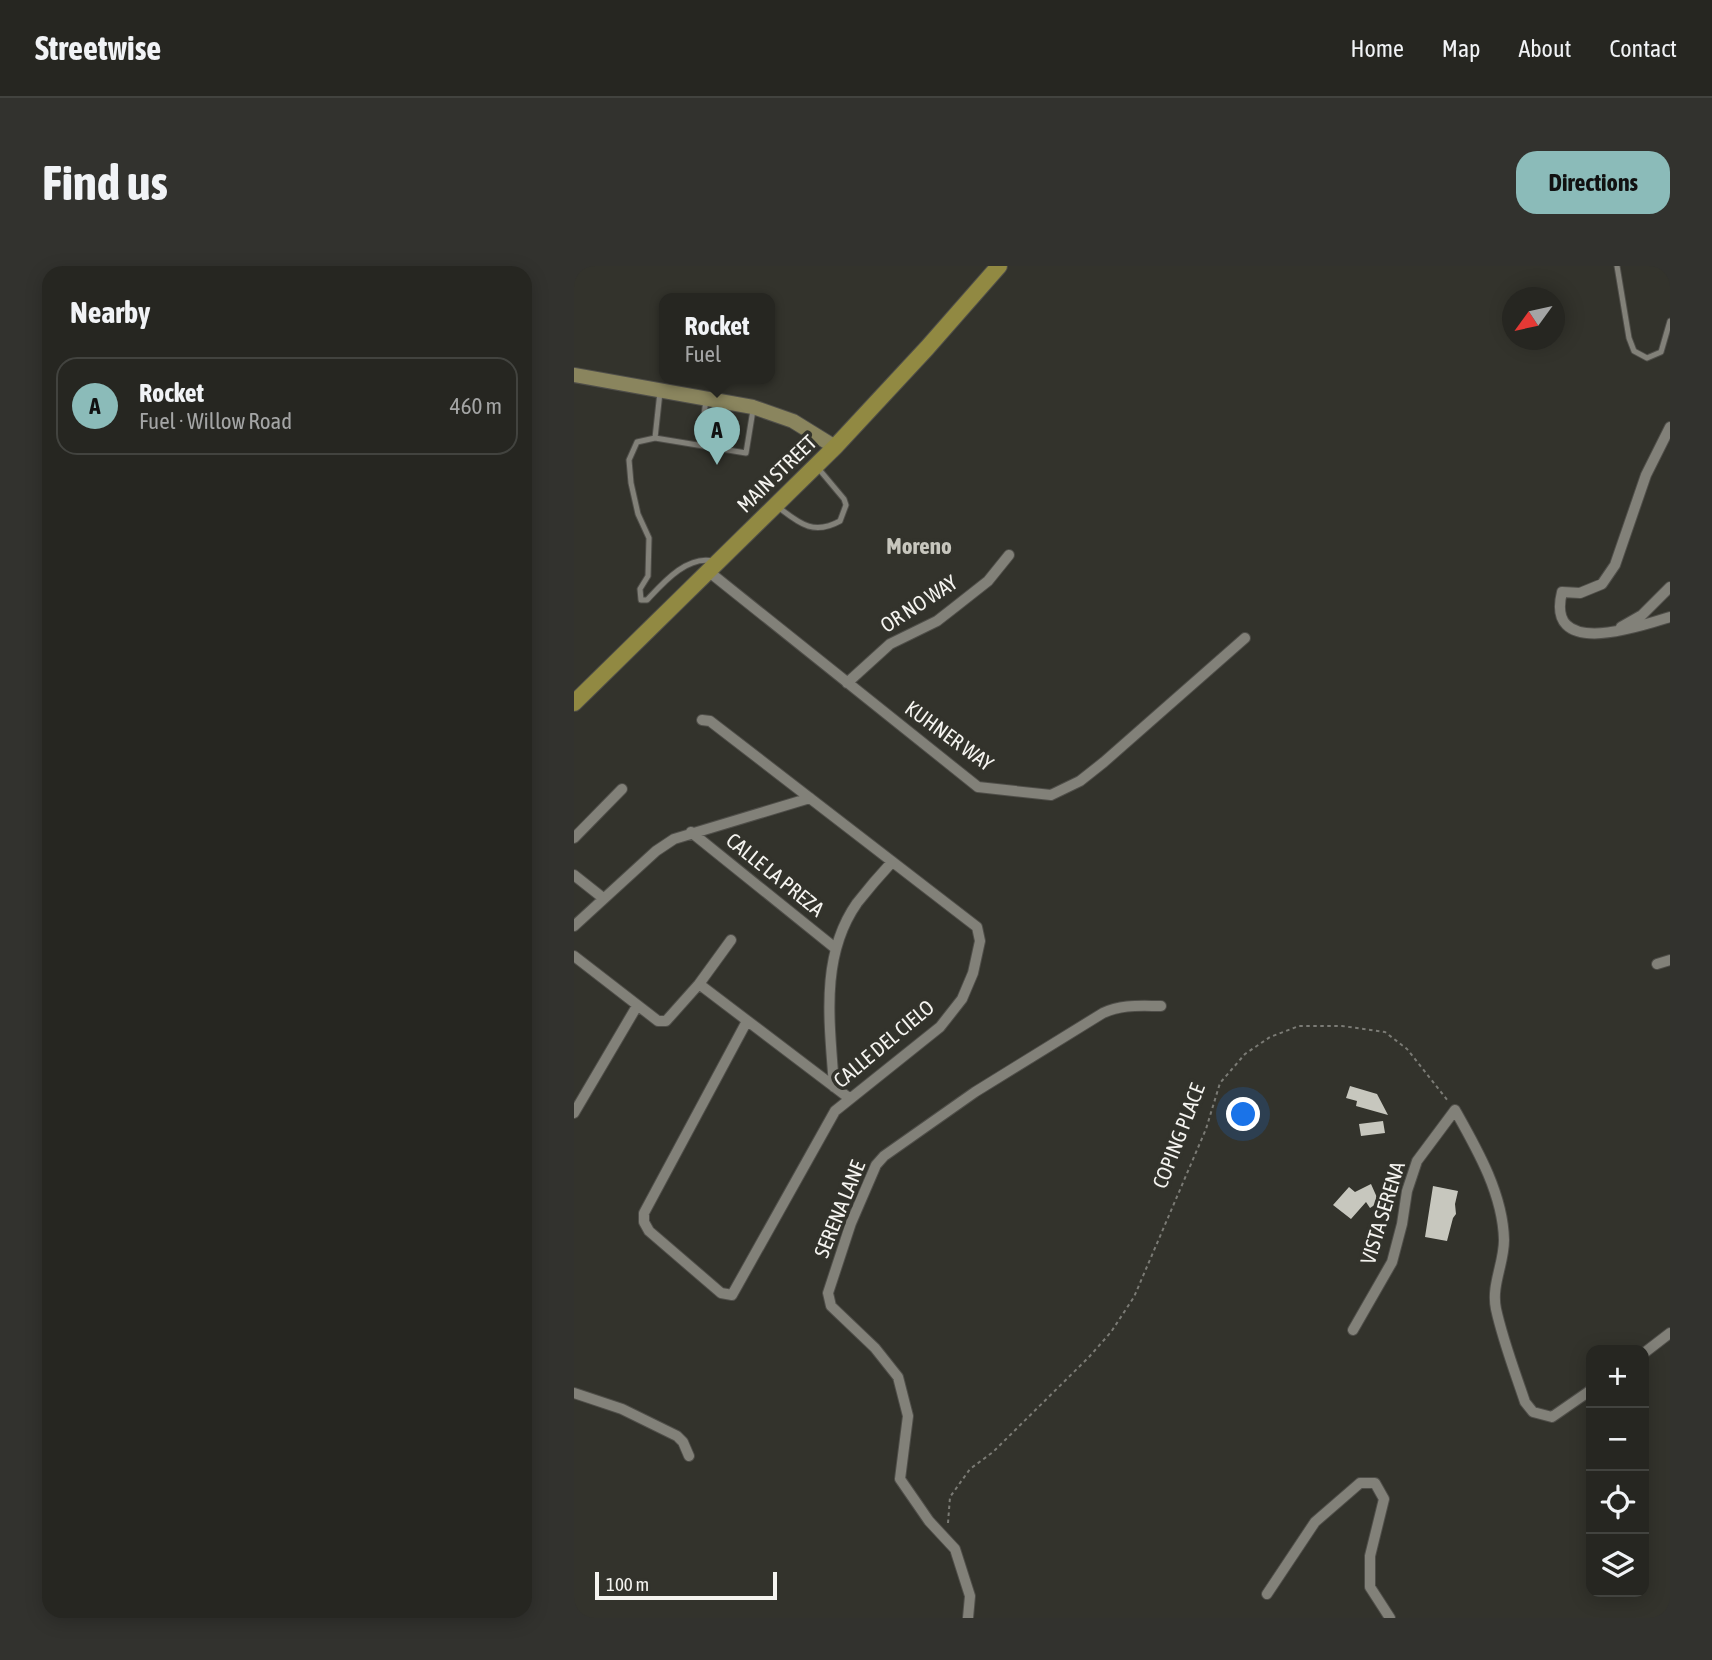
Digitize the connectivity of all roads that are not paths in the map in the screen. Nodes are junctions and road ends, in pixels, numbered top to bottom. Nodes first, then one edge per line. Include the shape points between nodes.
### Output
1 (1617, 266) edge
2 (1000, 267) edge
3 (1670, 321) edge
4 (574, 375) edge
5 (660, 390) junction
6 (707, 398) junction
7 (753, 407) junction
8 (1670, 427) edge
9 (655, 438) junction
10 (700, 445) junction
11 (835, 447) junction
12 (816, 465) junction
13 (775, 505) junction
14 (1009, 555) dead end
15 (712, 567) junction
16 (1670, 587) edge
17 (1670, 617) edge
18 (1613, 632) junction
19 (1245, 638) dead end
20 (847, 683) junction
21 (574, 703) edge
22 (702, 720) dead end
23 (622, 789) dead end
24 (810, 798) junction
25 (691, 832) junction
26 (574, 838) edge
27 (892, 862) junction
28 (574, 875) edge
29 (603, 898) junction
30 (574, 926) edge
31 (732, 940) dead end
32 (835, 948) junction
33 (574, 956) edge
34 (1670, 960) edge
35 (1657, 964) dead end
36 (699, 984) junction
37 (637, 1006) junction
38 (1161, 1006) dead end
39 (747, 1021) junction
40 (834, 1087) junction
41 (849, 1098) junction
42 (574, 1113) edge
43 (1353, 1330) dead end
44 (1670, 1333) edge
45 (1649, 1349) edge
46 (574, 1393) edge
47 (1586, 1393) edge
48 (689, 1456) dead end
49 (1267, 1594) dead end
50 (968, 1618) edge
51 (1390, 1618) edge

1 - 3 lane via 1634,351 1647,358 1661,352
2 - 11 main road, MAIN STREET
4 - 5 main road
5 - 6 main road
5 - 9 lane
6 - 7 main road
6 - 10 lane
7 - 10 lane via 746,453
7 - 11 main road via 793,421
8 - 18 street via 1646,475 1615,565 1602,584 1580,593 1562,592 1558,607 1567,626 1578,632
9 - 10 lane
9 - 15 lane via 636,442 629,460 638,513 649,538 648,576 640,589 641,600 647,600 680,569 706,559
11 - 12 main road, MAIN STREET
12 - 13 main road, MAIN STREET
12 - 13 lane via 844,499 840,521 831,526 803,526
13 - 15 main road, MAIN STREET
14 - 20 street, OR NO WAY via 988,581 937,621 890,644
15 - 20 street, KUHNER WAY
15 - 21 main road, MAIN STREET
16 - 18 street via 1642,615
17 - 18 street
19 - 20 street, KUHNER WAY via 1104,762 1051,795 978,787
22 - 24 street, CALLE DEL CIELO via 710,721
23 - 26 street
24 - 25 street
24 - 27 street, CALLE DEL CIELO
25 - 29 street via 656,851
25 - 32 street, CALLE LA PREZA
27 - 32 street via 856,905
27 - 41 street, CALLE DEL CIELO via 977,927 980,941 962,999 940,1027
28 - 29 street
29 - 30 street
31 - 36 street
32 - 40 street via 828,991
33 - 37 street
34 - 35 street
36 - 37 street via 666,1021 658,1021
36 - 39 street
37 - 42 street
38 - 50 street, SERENA LANE via 1113,1009 975,1092 884,1156 851,1223 828,1293 831,1306 898,1377 908,1416 901,1479 955,1549 971,1596
39 - 40 street
39 - 41 street, CALLE DEL CIELO via 644,1213 649,1231 721,1293 732,1295 835,1111
40 - 41 street
43 - 47 street, VISTA SERENA via 1392,1262 1418,1161 1455,1110 1479,1153 1497,1204 1504,1241 1494,1291 1496,1309 1525,1402 1533,1412 1552,1417
44 - 45 street
46 - 48 street via 622,1409 677,1436
49 - 51 street via 1315,1522 1360,1483 1375,1483 1384,1499 1370,1556 1370,1587

